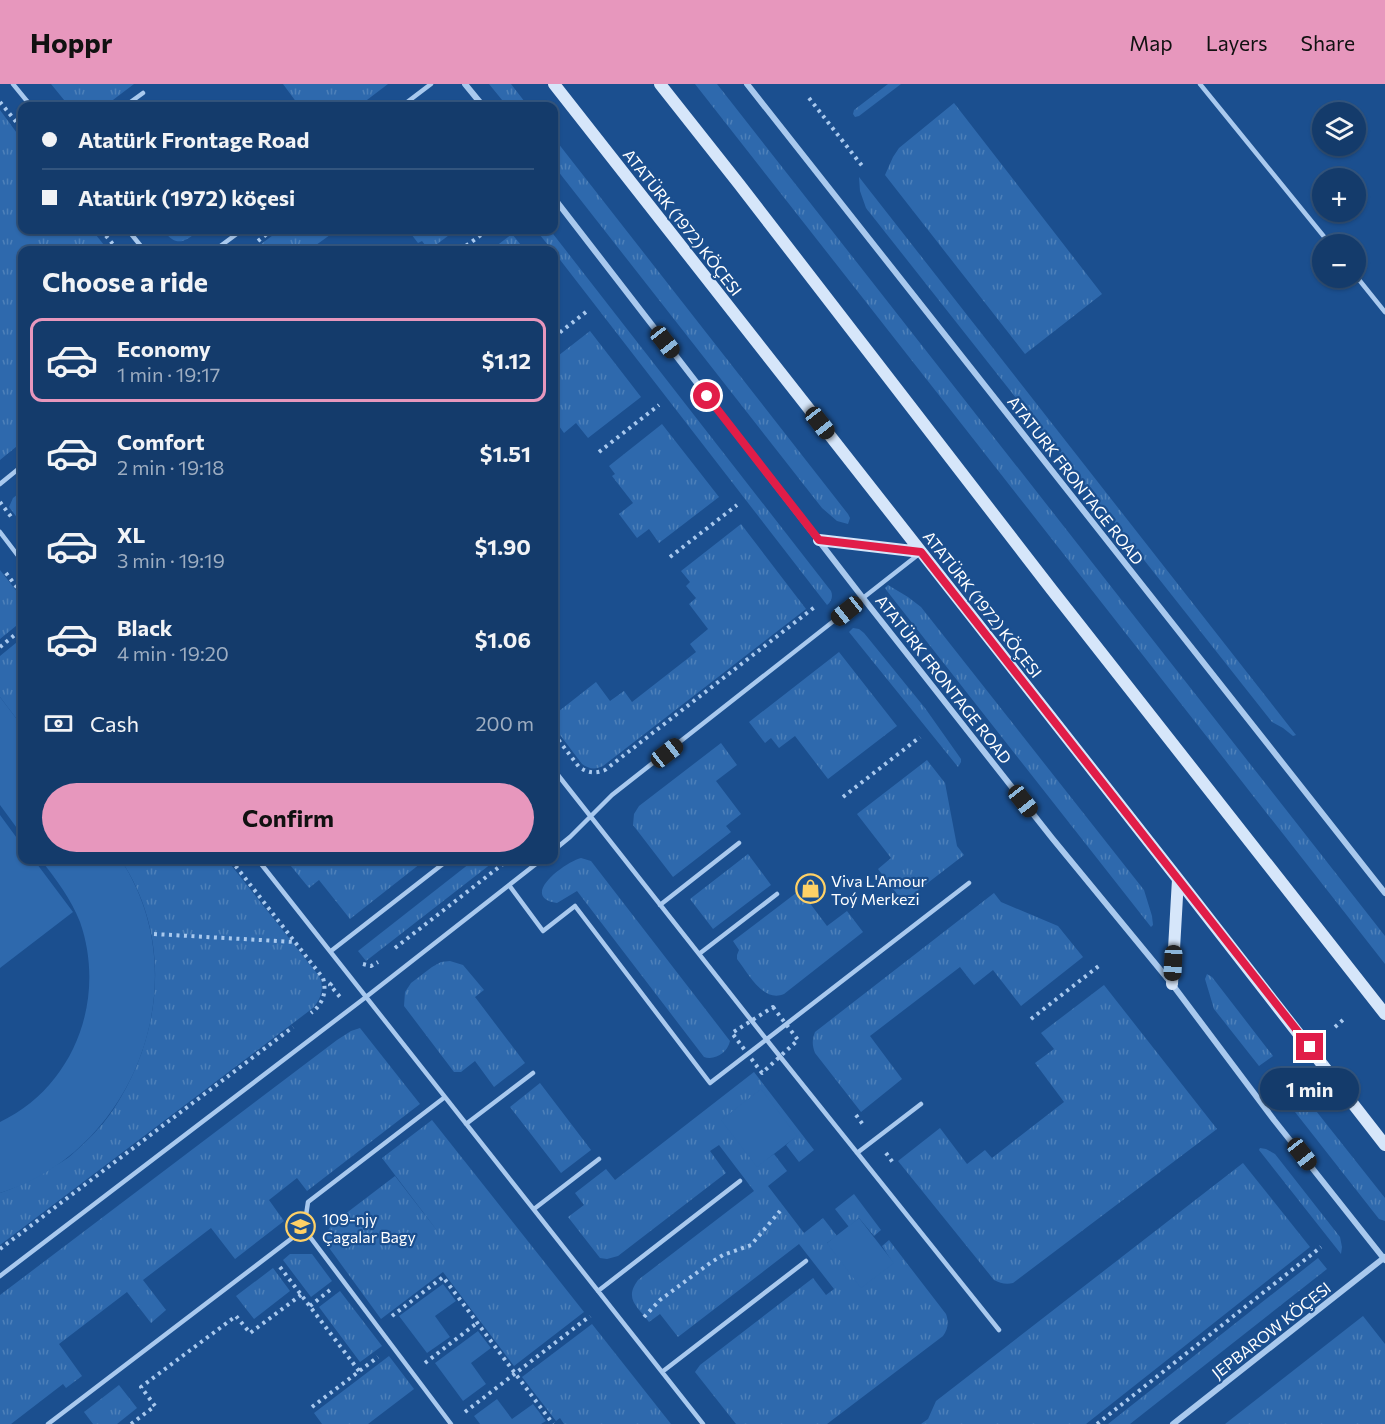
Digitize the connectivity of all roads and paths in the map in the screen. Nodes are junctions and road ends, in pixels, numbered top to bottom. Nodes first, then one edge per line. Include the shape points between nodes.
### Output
1 (13, 84) edge
2 (431, 84) edge
3 (465, 84) edge
4 (554, 84) edge
5 (660, 84) edge
6 (747, 84) edge
7 (1200, 84) edge
8 (142, 93) dead end
9 (809, 98) dead end
10 (0, 102) edge
11 (28, 102) edge
12 (130, 102) edge
13 (407, 102) edge
14 (480, 102) edge
15 (18, 124) edge
16 (863, 167) dead end
17 (558, 203) edge
18 (104, 234) edge
19 (131, 234) edge
20 (237, 234) edge
21 (482, 234) edge
22 (1322, 234) edge
23 (115, 246) edge
24 (141, 246) edge
25 (220, 246) edge
26 (466, 246) edge
27 (1366, 288) edge
28 (586, 312) dead end
29 (1385, 312) edge
30 (558, 334) edge
31 (659, 405) dead end
32 (599, 452) dead end
33 (18, 469) edge
34 (0, 484) edge
35 (0, 502) edge
36 (737, 505) dead end
37 (8, 512) dead end
38 (0, 532) edge
39 (819, 540) junction
40 (921, 552) junction
41 (18, 556) edge
42 (670, 557) dead end
43 (0, 566) edge
44 (18, 589) edge
45 (863, 598) junction
46 (816, 606) dead end
47 (18, 632) edge
48 (0, 647) edge
49 (920, 737) dead end
50 (558, 739) edge
51 (558, 775) edge
52 (843, 797) dead end
53 (591, 817) junction
54 (739, 843) dead end
55 (558, 847) edge
56 (234, 864) edge
57 (261, 864) edge
58 (443, 864) edge
59 (503, 864) edge
60 (536, 864) edge
61 (1178, 879) junction
62 (969, 883) dead end
63 (509, 885) junction
64 (1385, 893) edge
65 (777, 894) dead end
66 (660, 905) junction
67 (154, 934) dead end
68 (296, 942) junction
69 (331, 951) junction
70 (391, 952) dead end
71 (699, 954) junction
72 (382, 958) dead end
73 (360, 961) dead end
74 (1100, 965) dead end
75 (1172, 984) junction
76 (366, 997) junction
77 (1385, 1014) edge
78 (305, 1018) dead end
79 (1031, 1019) dead end
80 (1344, 1019) dead end
81 (295, 1025) dead end
82 (1335, 1027) dead end
83 (766, 1039) junction
84 (1284, 1067) dead end
85 (533, 1073) dead end
86 (1269, 1079) dead end
87 (445, 1097) junction
88 (921, 1104) dead end
89 (466, 1124) junction
90 (1385, 1145) edge
91 (857, 1153) junction
92 (599, 1159) dead end
93 (740, 1181) dead end
94 (534, 1209) junction
95 (780, 1211) dead end
96 (304, 1229) junction
97 (1321, 1247) dead end
98 (0, 1249) edge
99 (1384, 1258) edge
100 (806, 1261) dead end
101 (278, 1264) dead end
102 (0, 1276) edge
103 (336, 1286) dead end
104 (598, 1291) junction
105 (301, 1295) junction
106 (309, 1306) junction
107 (590, 1316) dead end
108 (390, 1317) dead end
109 (644, 1317) dead end
110 (477, 1323) junction
111 (999, 1330) dead end
112 (385, 1351) dead end
113 (359, 1371) junction
114 (431, 1371) dead end
115 (662, 1372) junction
116 (515, 1373) junction
117 (312, 1407) dead end
118 (467, 1419) dead end
119 (48, 1424) edge
120 (131, 1424) edge
121 (451, 1424) edge
122 (553, 1424) edge
123 (703, 1424) edge
124 (1097, 1424) edge
125 (1173, 1424) edge

1 - 11 lane
2 - 13 lane
3 - 14 street
4 - 40 main road, ATATÜRK (1972) KÖÇESI
5 - 77 main road
6 - 64 street, ATATURK FRONTAGE ROAD
7 - 22 lane
8 - 12 lane
9 - 16 path
10 - 15 path
17 - 39 street, ATATÜRK FRONTAGE ROAD
18 - 23 path
19 - 24 lane
20 - 25 lane
21 - 26 path
27 - 29 lane
28 - 30 path
31 - 32 path
33 - 34 lane
35 - 37 path
36 - 42 path
38 - 41 lane
39 - 40 main road
39 - 45 street, ATATÜRK FRONTAGE ROAD
40 - 45 lane
40 - 61 main road, ATATÜRK (1972) KÖÇESI
43 - 44 path
45 - 53 lane via 612,795
45 - 75 street, ATATÜRK FRONTAGE ROAD
46 - 50 path via 605,770 584,771
47 - 48 path
49 - 52 path
51 - 53 lane
53 - 55 lane
53 - 66 lane
54 - 66 lane
56 - 68 path
57 - 69 lane
58 - 69 lane
59 - 70 path
60 - 63 lane
61 - 75 main road
61 - 90 main road, ATATÜRK (1972) KÖÇESI
62 - 83 lane
63 - 76 lane
63 - 83 lane via 543,931 575,906 710,1083
65 - 71 lane
66 - 71 lane
67 - 68 path
68 - 78 path via 325,984 320,1004
69 - 76 lane
71 - 83 lane
72 - 73 path via 371,966
74 - 79 path
75 - 99 street, ATATÜRK FRONTAGE ROAD
76 - 87 lane
76 - 102 lane
80 - 82 path
81 - 98 path
83 - 91 lane
84 - 86 path
85 - 89 lane
87 - 89 lane
87 - 96 lane via 309,1202
88 - 91 lane
89 - 94 lane
91 - 111 lane
92 - 94 lane
93 - 104 lane
94 - 104 lane
95 - 109 path via 751,1245 710,1263 660,1300
96 - 119 lane
96 - 121 lane
97 - 124 path
99 - 125 street, JEPBAROW KÖÇESI
100 - 115 lane
101 - 105 path
103 - 106 path
104 - 115 lane
105 - 106 path
105 - 120 path via 250,1333 236,1316 141,1387 155,1406
106 - 113 path
107 - 116 path
108 - 110 path via 443,1277
110 - 114 path via 425,1363
110 - 116 path
112 - 113 path
113 - 117 path
115 - 123 lane
116 - 118 path via 463,1413
116 - 122 path

